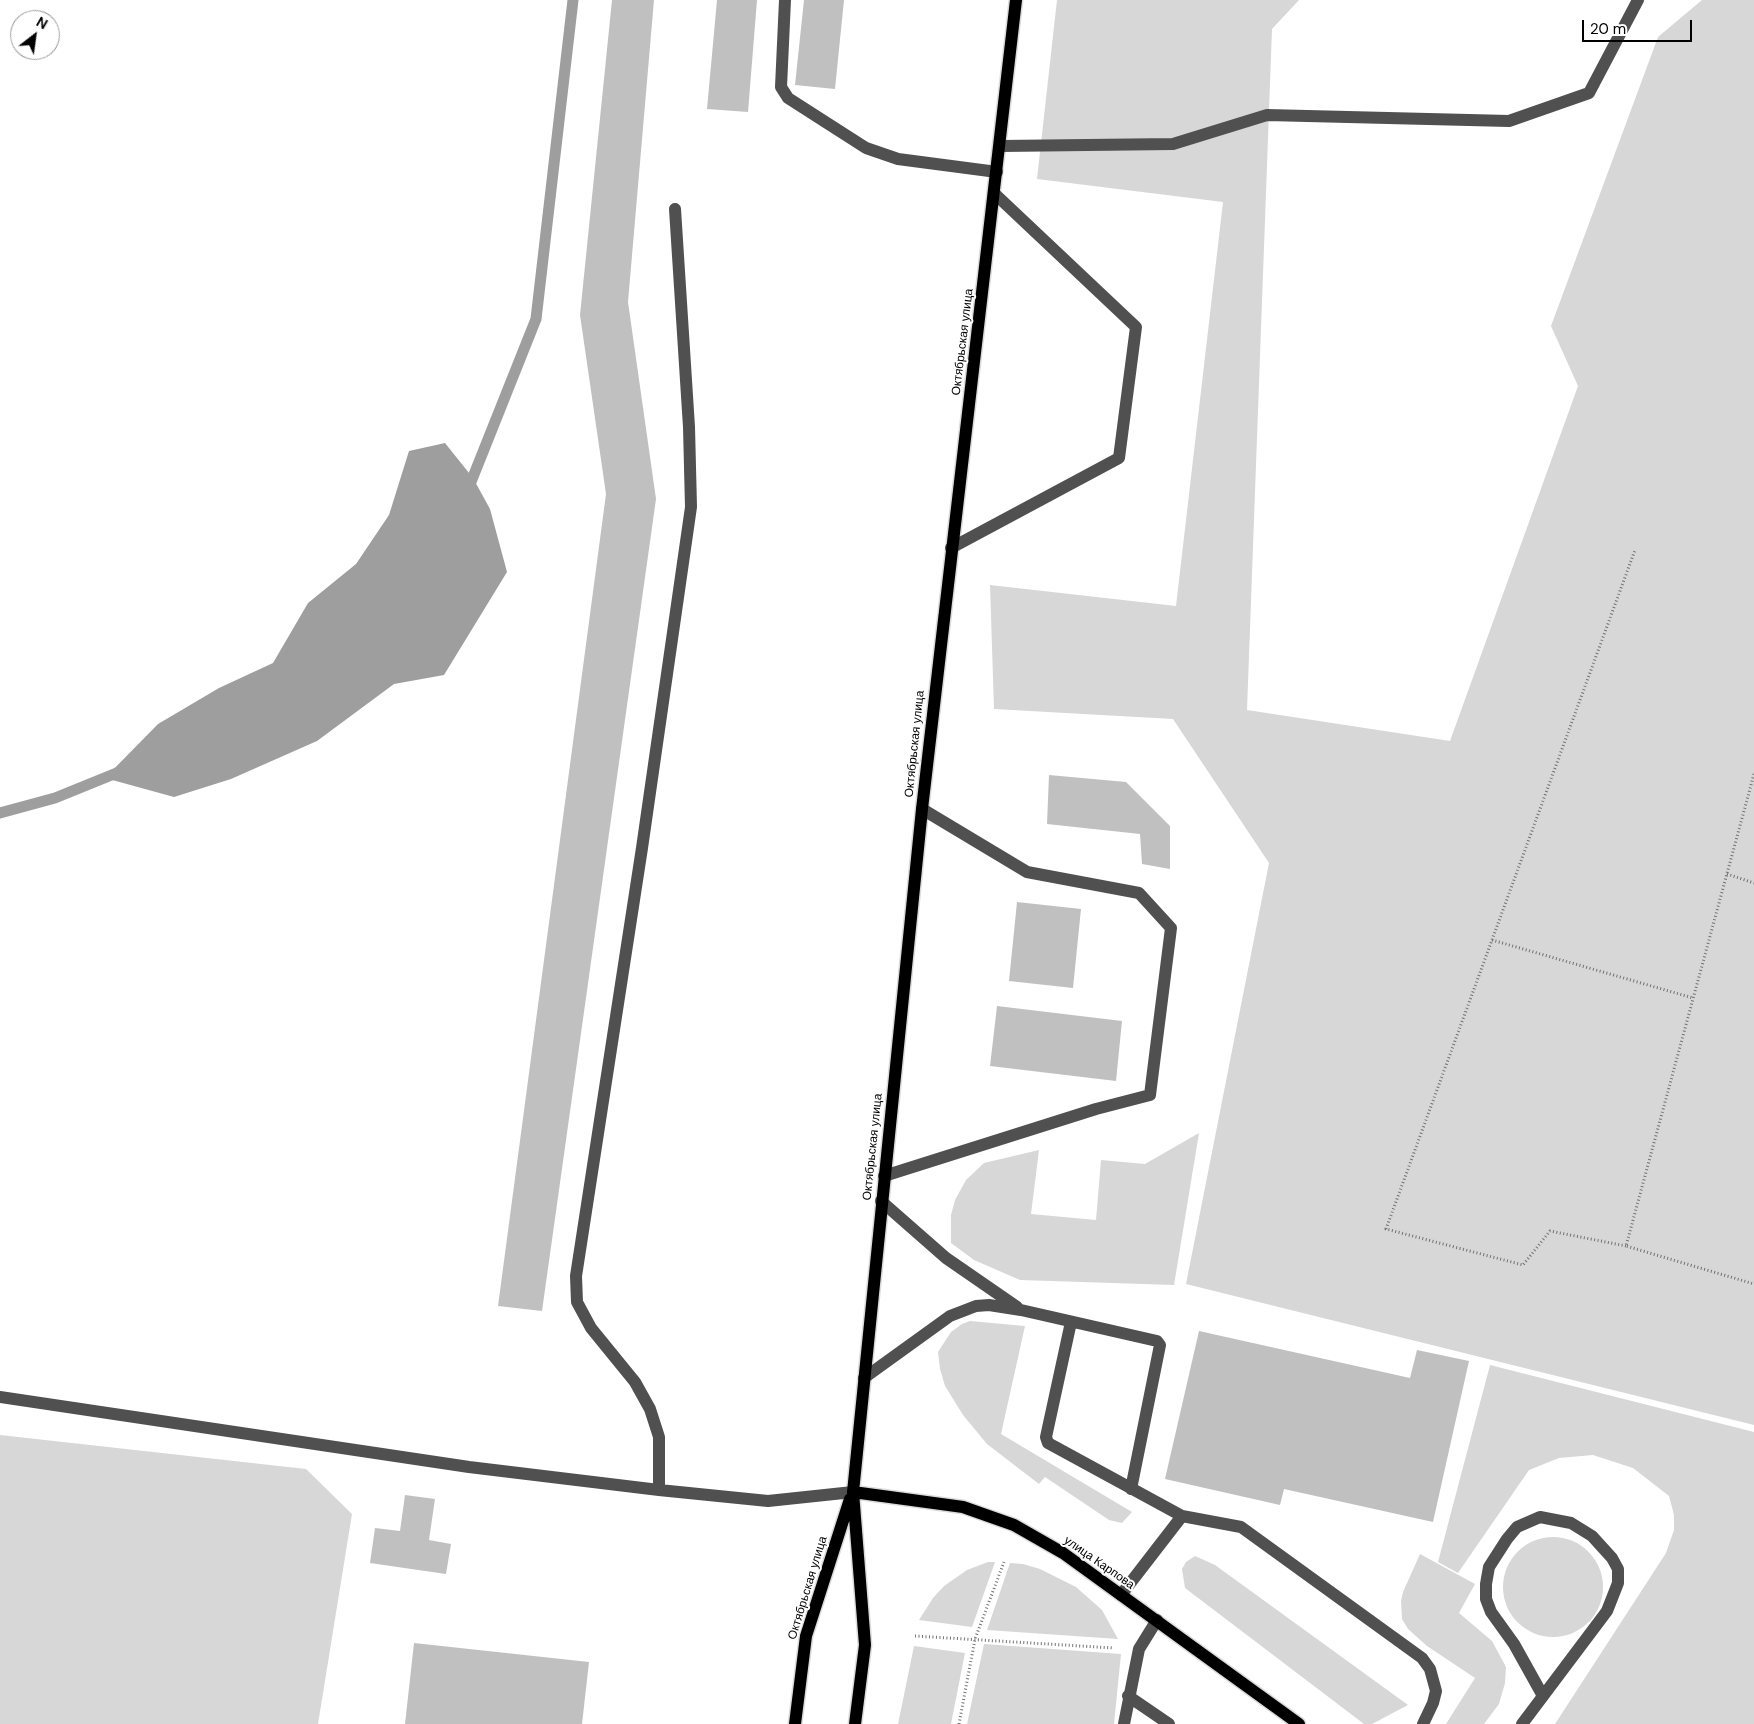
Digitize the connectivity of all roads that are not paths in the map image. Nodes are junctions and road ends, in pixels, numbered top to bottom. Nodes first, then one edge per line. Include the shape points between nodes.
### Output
1 (786, 0) edge
2 (1016, 0) edge
3 (1638, 0) edge
4 (1001, 146) junction
5 (998, 172) junction
6 (995, 194) junction
7 (675, 209) dead end
8 (951, 548) junction
9 (922, 808) junction
10 (884, 1176) junction
11 (881, 1201) junction
12 (1021, 1310) junction
13 (1071, 1322) junction
14 (864, 1378) junction
15 (0, 1397) edge
16 (1131, 1489) junction
17 (659, 1490) junction
18 (853, 1492) junction
19 (1182, 1516) junction
20 (1121, 1595) junction
21 (1157, 1620) junction
22 (1128, 1696) junction
23 (1543, 1696) junction
24 (795, 1724) edge
25 (855, 1724) edge
26 (1124, 1724) edge
27 (1169, 1724) edge
28 (1299, 1724) edge
29 (1423, 1724) edge
30 (1522, 1724) edge

1 - 5 lane via 781,87 788,98 866,148 898,159
2 - 4 main road, Октябрьская улица
3 - 4 lane via 1589,93 1508,121 1267,115 1173,144
4 - 5 main road, Октябрьская улица
5 - 6 main road, Октябрьская улица
6 - 8 main road, Октябрьская улица
6 - 8 lane via 1136,327 1119,458
7 - 17 lane via 691,507 576,1276 577,1302 591,1328 635,1382 650,1409 659,1437
8 - 9 main road, Октябрьская улица
9 - 10 main road, Октябрьская улица
9 - 10 lane via 1027,872 1139,893 1171,928 1150,1095
10 - 11 main road, Октябрьская улица
11 - 12 lane via 946,1258
11 - 14 main road, Октябрьская улица
12 - 13 lane
12 - 14 lane via 989,1305 959,1311
13 - 16 lane via 1046,1440
13 - 16 lane via 1160,1344
14 - 18 main road, Октябрьская улица
15 - 17 lane via 469,1467
16 - 19 lane
17 - 18 lane via 768,1501
18 - 20 main road, улица Карпова via 963,1506 1014,1526 1063,1553
18 - 24 main road, Октябрьская улица via 806,1636
18 - 25 main road, Октябрьская улица via 865,1644
19 - 20 lane
19 - 29 lane via 1241,1527 1422,1658 1430,1669 1436,1691
20 - 21 main road, улица Карпова
21 - 22 lane via 1140,1649
21 - 28 main road, улица Карпова
22 - 26 lane
22 - 27 lane
23 - 23 lane via 1607,1610 1616,1592 1618,1569 1608,1551 1592,1536 1571,1522 1540,1517 1517,1527 1507,1539 1489,1568 1486,1599
23 - 30 lane

